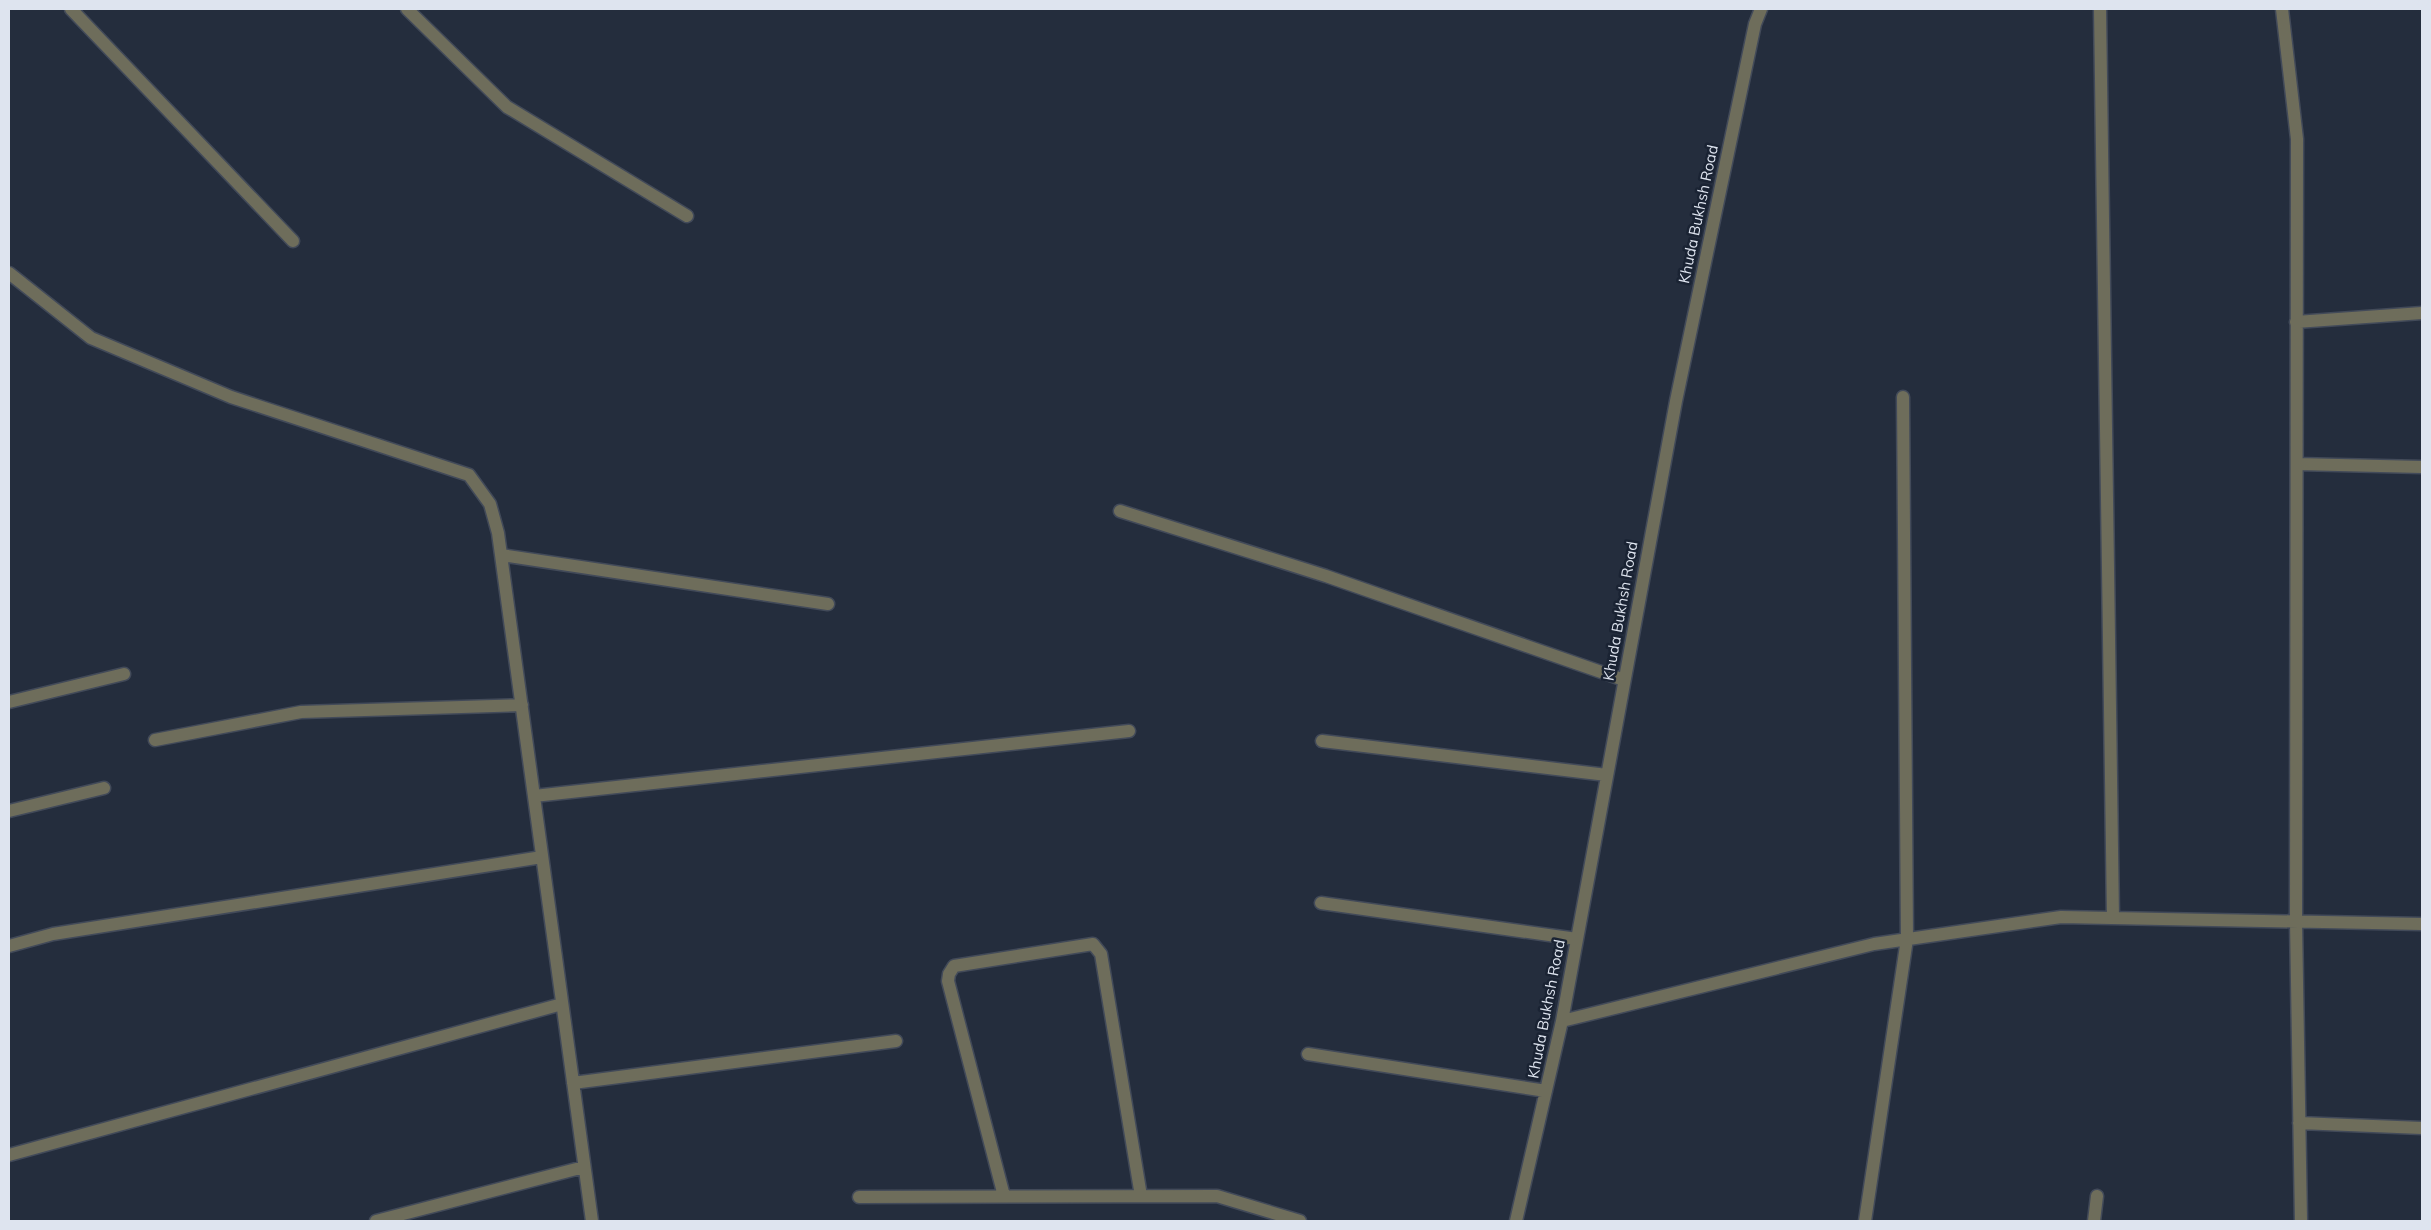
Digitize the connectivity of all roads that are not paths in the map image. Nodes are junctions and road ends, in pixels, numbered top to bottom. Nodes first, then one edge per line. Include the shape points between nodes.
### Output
1 (71, 9) edge
2 (407, 9) edge
3 (1761, 9) edge
4 (2100, 9) edge
5 (2282, 9) edge
6 (687, 216) dead end
7 (293, 241) dead end
8 (9, 274) edge
9 (2422, 313) edge
10 (2296, 322) junction
11 (1903, 397) dead end
12 (2297, 464) junction
13 (2422, 467) edge
14 (1120, 511) dead end
15 (501, 555) junction
16 (828, 604) dead end
17 (124, 674) dead end
18 (1624, 680) junction
19 (9, 702) edge
20 (522, 705) junction
21 (1130, 731) dead end
22 (155, 740) dead end
23 (1322, 741) dead end
24 (1607, 775) junction
25 (104, 788) dead end
26 (534, 796) junction
27 (9, 811) edge
28 (542, 857) junction
29 (1321, 903) dead end
30 (2113, 918) junction
31 (2296, 922) junction
32 (2422, 924) edge
33 (1577, 939) junction
34 (1908, 939) junction
35 (9, 946) edge
36 (562, 1004) junction
37 (1562, 1022) junction
38 (896, 1042) dead end
39 (1308, 1054) dead end
40 (573, 1083) junction
41 (1546, 1091) junction
42 (2299, 1123) junction
43 (2422, 1128) edge
44 (9, 1156) edge
45 (584, 1168) junction
46 (1004, 1196) junction
47 (1141, 1196) junction
48 (2097, 1196) dead end
49 (859, 1197) dead end
50 (376, 1221) edge
51 (592, 1221) edge
52 (1300, 1221) edge
53 (1516, 1221) edge
54 (1866, 1221) edge
55 (2094, 1221) edge
56 (2301, 1221) edge

1 - 7 street
2 - 6 street via 507,106
3 - 18 street, Khuda Bukhsh Road via 1754,24 1676,401
4 - 30 street
5 - 10 street via 2297,139
8 - 15 street via 91,338 231,397 469,475 490,504
9 - 10 street
10 - 12 street
11 - 34 street
12 - 13 street
12 - 31 street
14 - 18 street via 1326,576
15 - 16 street
15 - 20 street
17 - 19 street
18 - 24 street, Khuda Bukhsh Road
20 - 22 street via 301,712
20 - 26 street
21 - 26 street
23 - 24 street
24 - 33 street, Khuda Bukhsh Road
25 - 27 street
26 - 28 street
28 - 35 street via 53,934
28 - 36 street
29 - 33 street
30 - 31 street
30 - 34 street via 2061,917
31 - 32 street
31 - 42 street
33 - 37 street, Khuda Bukhsh Road
34 - 37 street via 1874,944
34 - 54 street
36 - 40 street
36 - 44 street
37 - 41 street, Khuda Bukhsh Road
38 - 40 street
39 - 41 street
40 - 45 street
41 - 53 street, Khuda Bukhsh Road
42 - 43 street
42 - 56 street
45 - 50 street
45 - 51 street
46 - 47 street
46 - 47 street via 948,974 954,966 1092,944 1101,954
46 - 49 street
47 - 52 street via 1217,1196
48 - 55 street

